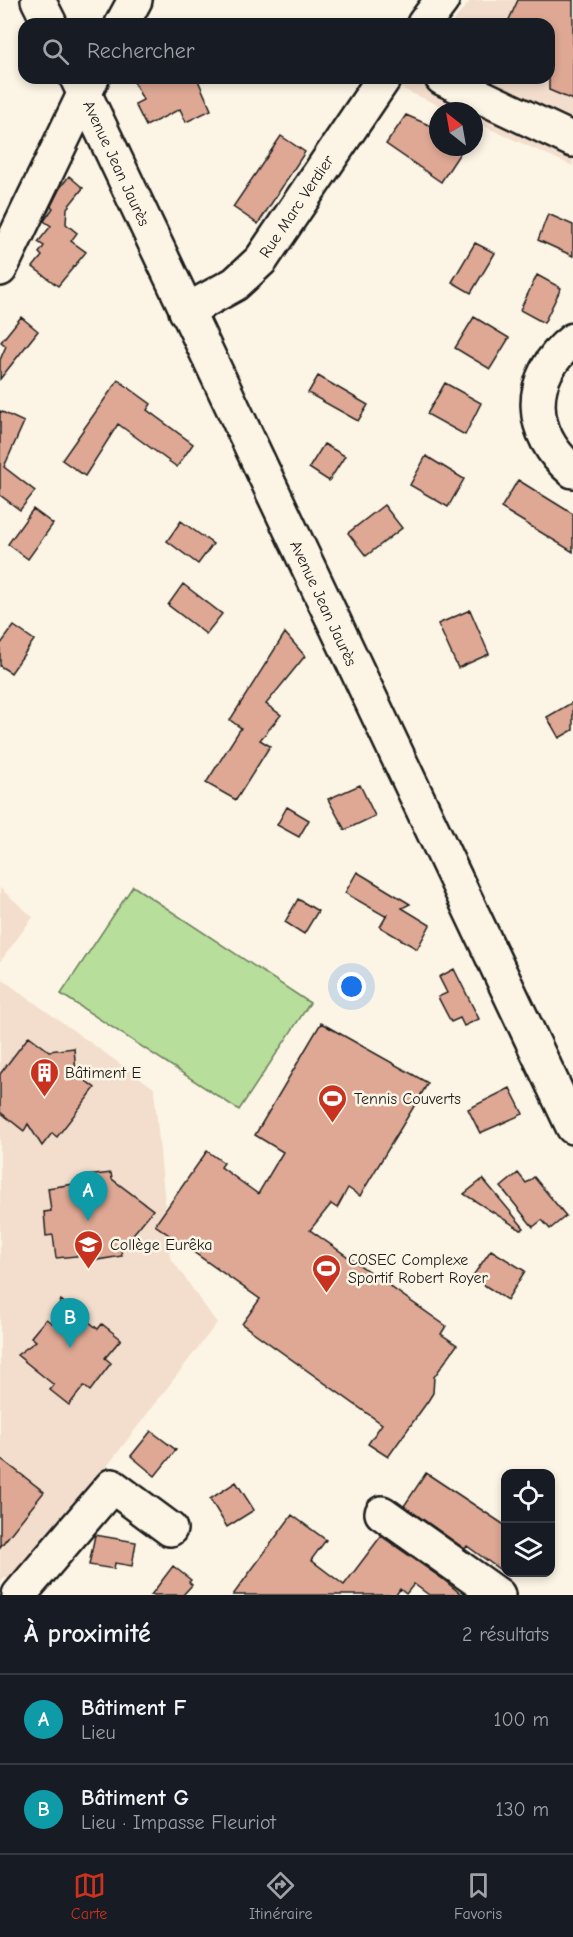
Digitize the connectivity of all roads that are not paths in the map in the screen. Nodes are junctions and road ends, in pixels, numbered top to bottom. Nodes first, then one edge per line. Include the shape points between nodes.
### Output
1 (38, 0) edge
2 (135, 0) edge
3 (442, 0) edge
4 (47, 18) edge
5 (125, 18) edge
6 (428, 18) edge
7 (84, 84) edge
8 (84, 84) edge
9 (380, 84) edge
10 (455, 84) edge
11 (573, 140) edge
12 (0, 269) edge
13 (186, 311) junction
14 (573, 340) edge
15 (573, 471) edge
16 (573, 1127) edge
17 (382, 1513) dead end
18 (170, 1528) dead end
19 (19, 1595) edge
20 (498, 1595) edge

1 - 4 main road
2 - 5 main road
3 - 6 main road
7 - 13 main road, Avenue Jean Jaurès
8 - 12 main road
9 - 13 main road, Rue Marc Verdier via 261,260 235,284
10 - 11 main road
13 - 16 main road, Avenue Jean Jaurès
14 - 15 main road via 547,368 537,407 547,442 560,461
17 - 20 main road
18 - 19 main road via 112,1486

